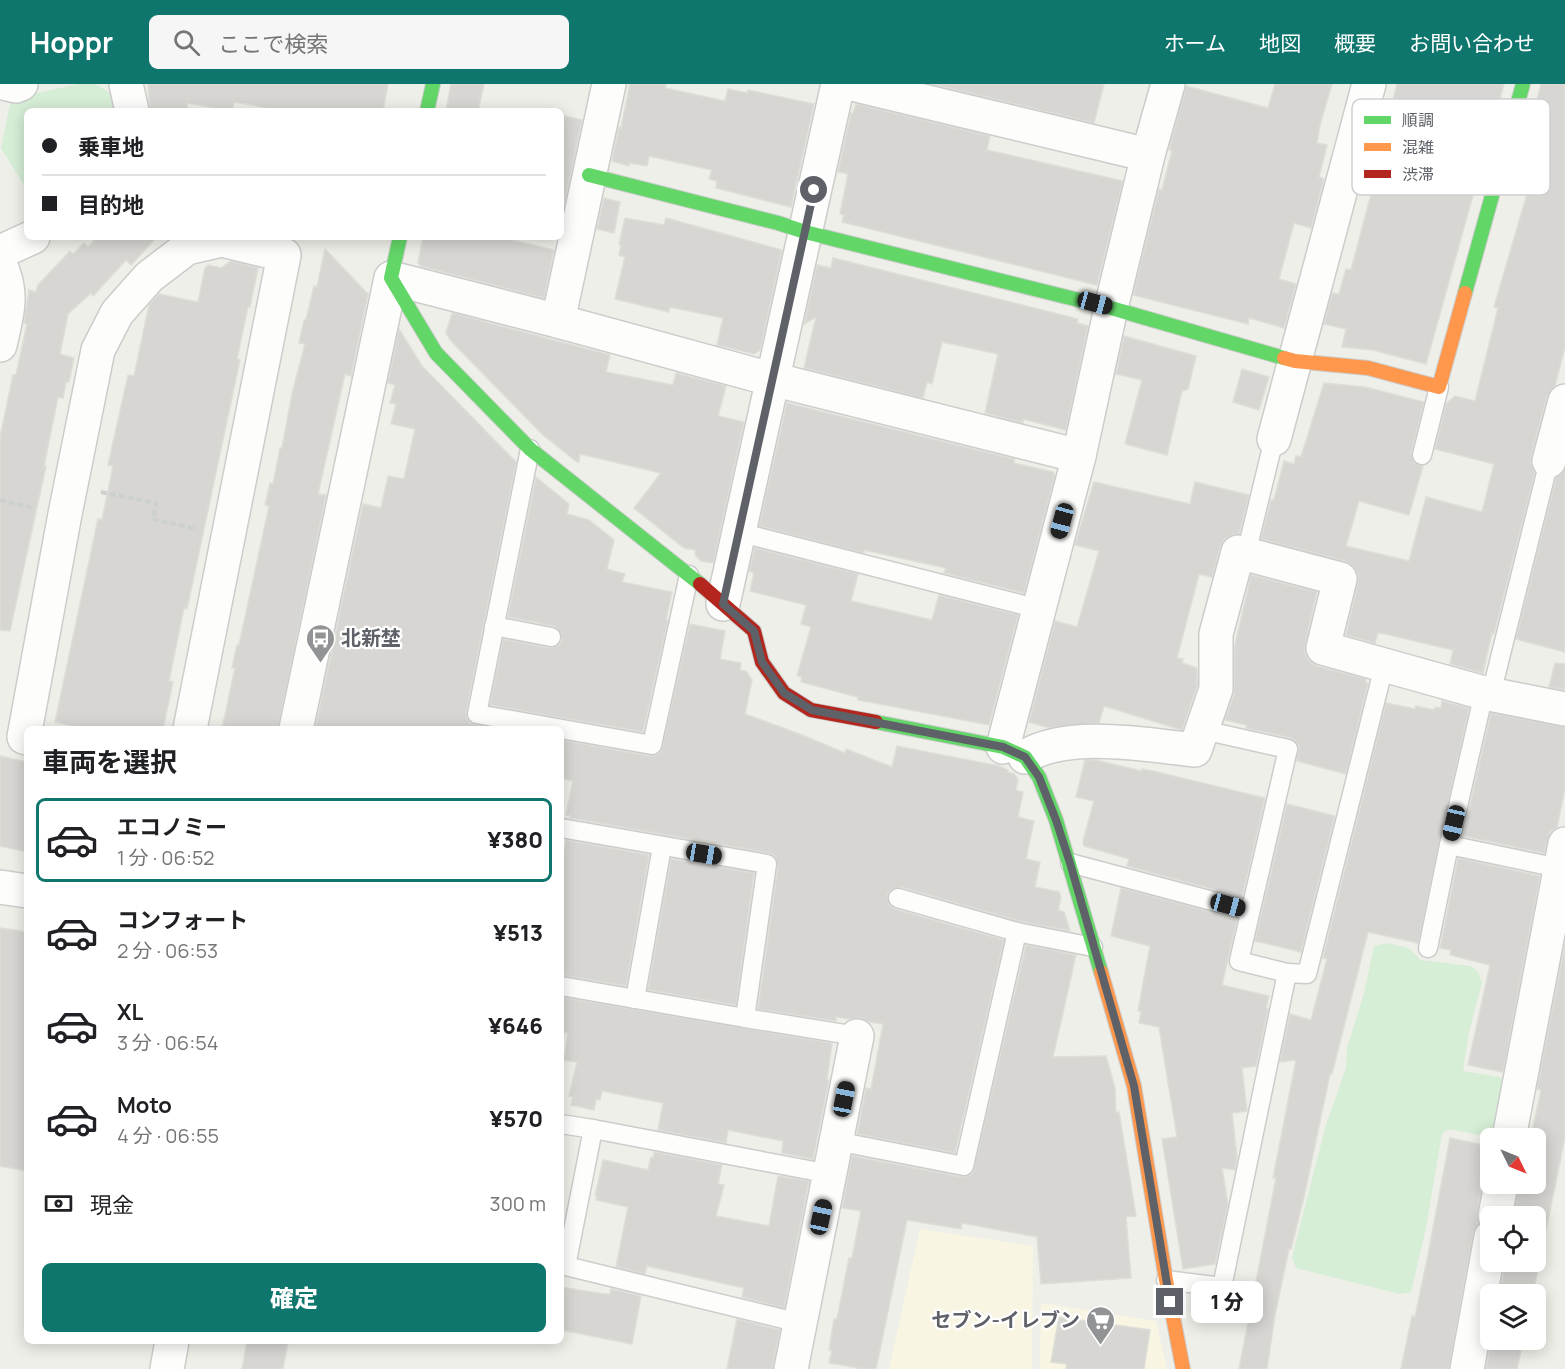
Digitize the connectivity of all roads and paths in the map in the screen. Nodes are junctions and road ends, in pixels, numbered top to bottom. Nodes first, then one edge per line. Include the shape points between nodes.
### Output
1 (7, 84) edge
2 (21, 84) edge
3 (126, 84) edge
4 (433, 84) edge
5 (609, 84) edge
6 (838, 84) edge
7 (852, 84) edge
8 (1168, 84) edge
9 (1369, 84) edge
10 (1523, 84) edge
11 (1365, 99) edge
12 (1519, 99) edge
13 (131, 108) edge
14 (428, 108) edge
15 (1352, 148) edge
16 (1148, 155) junction
17 (589, 175) junction
18 (1492, 195) edge
19 (804, 232) junction
20 (26, 240) edge
21 (399, 240) edge
22 (185, 242) edge
23 (0, 252) edge
24 (0, 264) edge
25 (391, 278) junction
26 (1112, 308) junction
27 (558, 321) junction
28 (0, 345) edge
29 (1295, 361) junction
30 (772, 379) junction
31 (1439, 387) junction
32 (1565, 400) edge
33 (1274, 439) joint
34 (530, 449) junction
35 (1422, 455) dead end
36 (1079, 456) junction
37 (1557, 463) edge
38 (70, 486) junction
39 (738, 532) junction
40 (227, 535) junction
41 (1246, 554) junction
42 (689, 575) junction
43 (723, 604) junction
44 (1039, 609) junction
45 (495, 626) junction
46 (550, 638) dead end
47 (1384, 666) junction
48 (1488, 693) junction
49 (1565, 709) edge
50 (26, 726) edge
51 (191, 726) edge
52 (297, 726) edge
53 (545, 726) edge
54 (564, 729) edge
55 (1203, 730) junction
56 (1014, 752) junction
57 (564, 829) edge
58 (1449, 845) junction
59 (662, 847) junction
60 (1562, 856) edge
61 (1070, 863) junction
62 (0, 887) edge
63 (24, 891) edge
64 (898, 898) dead end
65 (1250, 911) junction
66 (1017, 932) junction
67 (1093, 946) junction
68 (1428, 948) dead end
69 (1287, 973) junction
70 (564, 987) edge
71 (635, 999) junction
72 (745, 1018) junction
73 (857, 1036) joint
74 (564, 1125) edge
75 (1511, 1128) edge
76 (592, 1130) junction
77 (836, 1141) junction
78 (830, 1174) junction
79 (1485, 1272) edge
80 (1166, 1280) junction
81 (800, 1323) junction
82 (171, 1344) edge
83 (167, 1369) edge
84 (791, 1369) edge
85 (1183, 1369) edge
86 (1467, 1369) edge

1 - 2 street
3 - 13 street
4 - 14 street
5 - 17 street
6 - 19 street
7 - 16 street
8 - 16 street
9 - 11 street
10 - 12 street
15 - 29 street
16 - 26 street
17 - 19 street
17 - 27 street
18 - 31 street
19 - 26 street
19 - 30 street
20 - 23 street
21 - 25 street
22 - 38 street via 117,313 98,350
22 - 40 street via 222,240 284,255
24 - 28 street via 10,300
25 - 27 street
25 - 34 street via 436,353
25 - 52 street
26 - 29 street
26 - 36 street
27 - 30 street
29 - 31 street via 1368,368
29 - 33 street
30 - 36 street
30 - 39 street
31 - 35 lane
32 - 37 street
33 - 41 lane
34 - 42 street
34 - 45 lane
36 - 44 street
37 - 48 lane
38 - 40 path via 156,503 153,519
38 - 50 street
39 - 43 street
39 - 44 lane
40 - 51 street
41 - 47 street via 1340,579 1323,648
41 - 55 street via 1238,552 1216,634 1215,688
42 - 43 street
42 - 54 lane via 652,745
43 - 56 street via 754,631 762,662 784,693 812,710
44 - 56 street
45 - 46 lane
45 - 53 lane via 477,714
47 - 48 street
47 - 69 lane via 1307,974
48 - 49 street
48 - 58 lane
55 - 56 street via 1195,750 1102,740
55 - 65 lane via 1288,749
56 - 61 street via 1039,777
57 - 59 lane
58 - 60 lane
58 - 68 lane
59 - 71 lane
59 - 72 lane via 766,864
60 - 75 street
61 - 65 lane
61 - 67 street
62 - 63 street
64 - 66 lane
65 - 69 lane via 1239,961
66 - 67 lane
66 - 77 lane via 964,1166
67 - 80 street via 1134,1086
69 - 80 lane via 1222,1287
70 - 71 lane
71 - 72 lane
72 - 73 lane
73 - 77 street
74 - 76 lane
76 - 78 lane
76 - 81 lane via 566,1266
77 - 78 street
78 - 81 street
79 - 86 street
80 - 85 street
81 - 84 street
82 - 83 street

